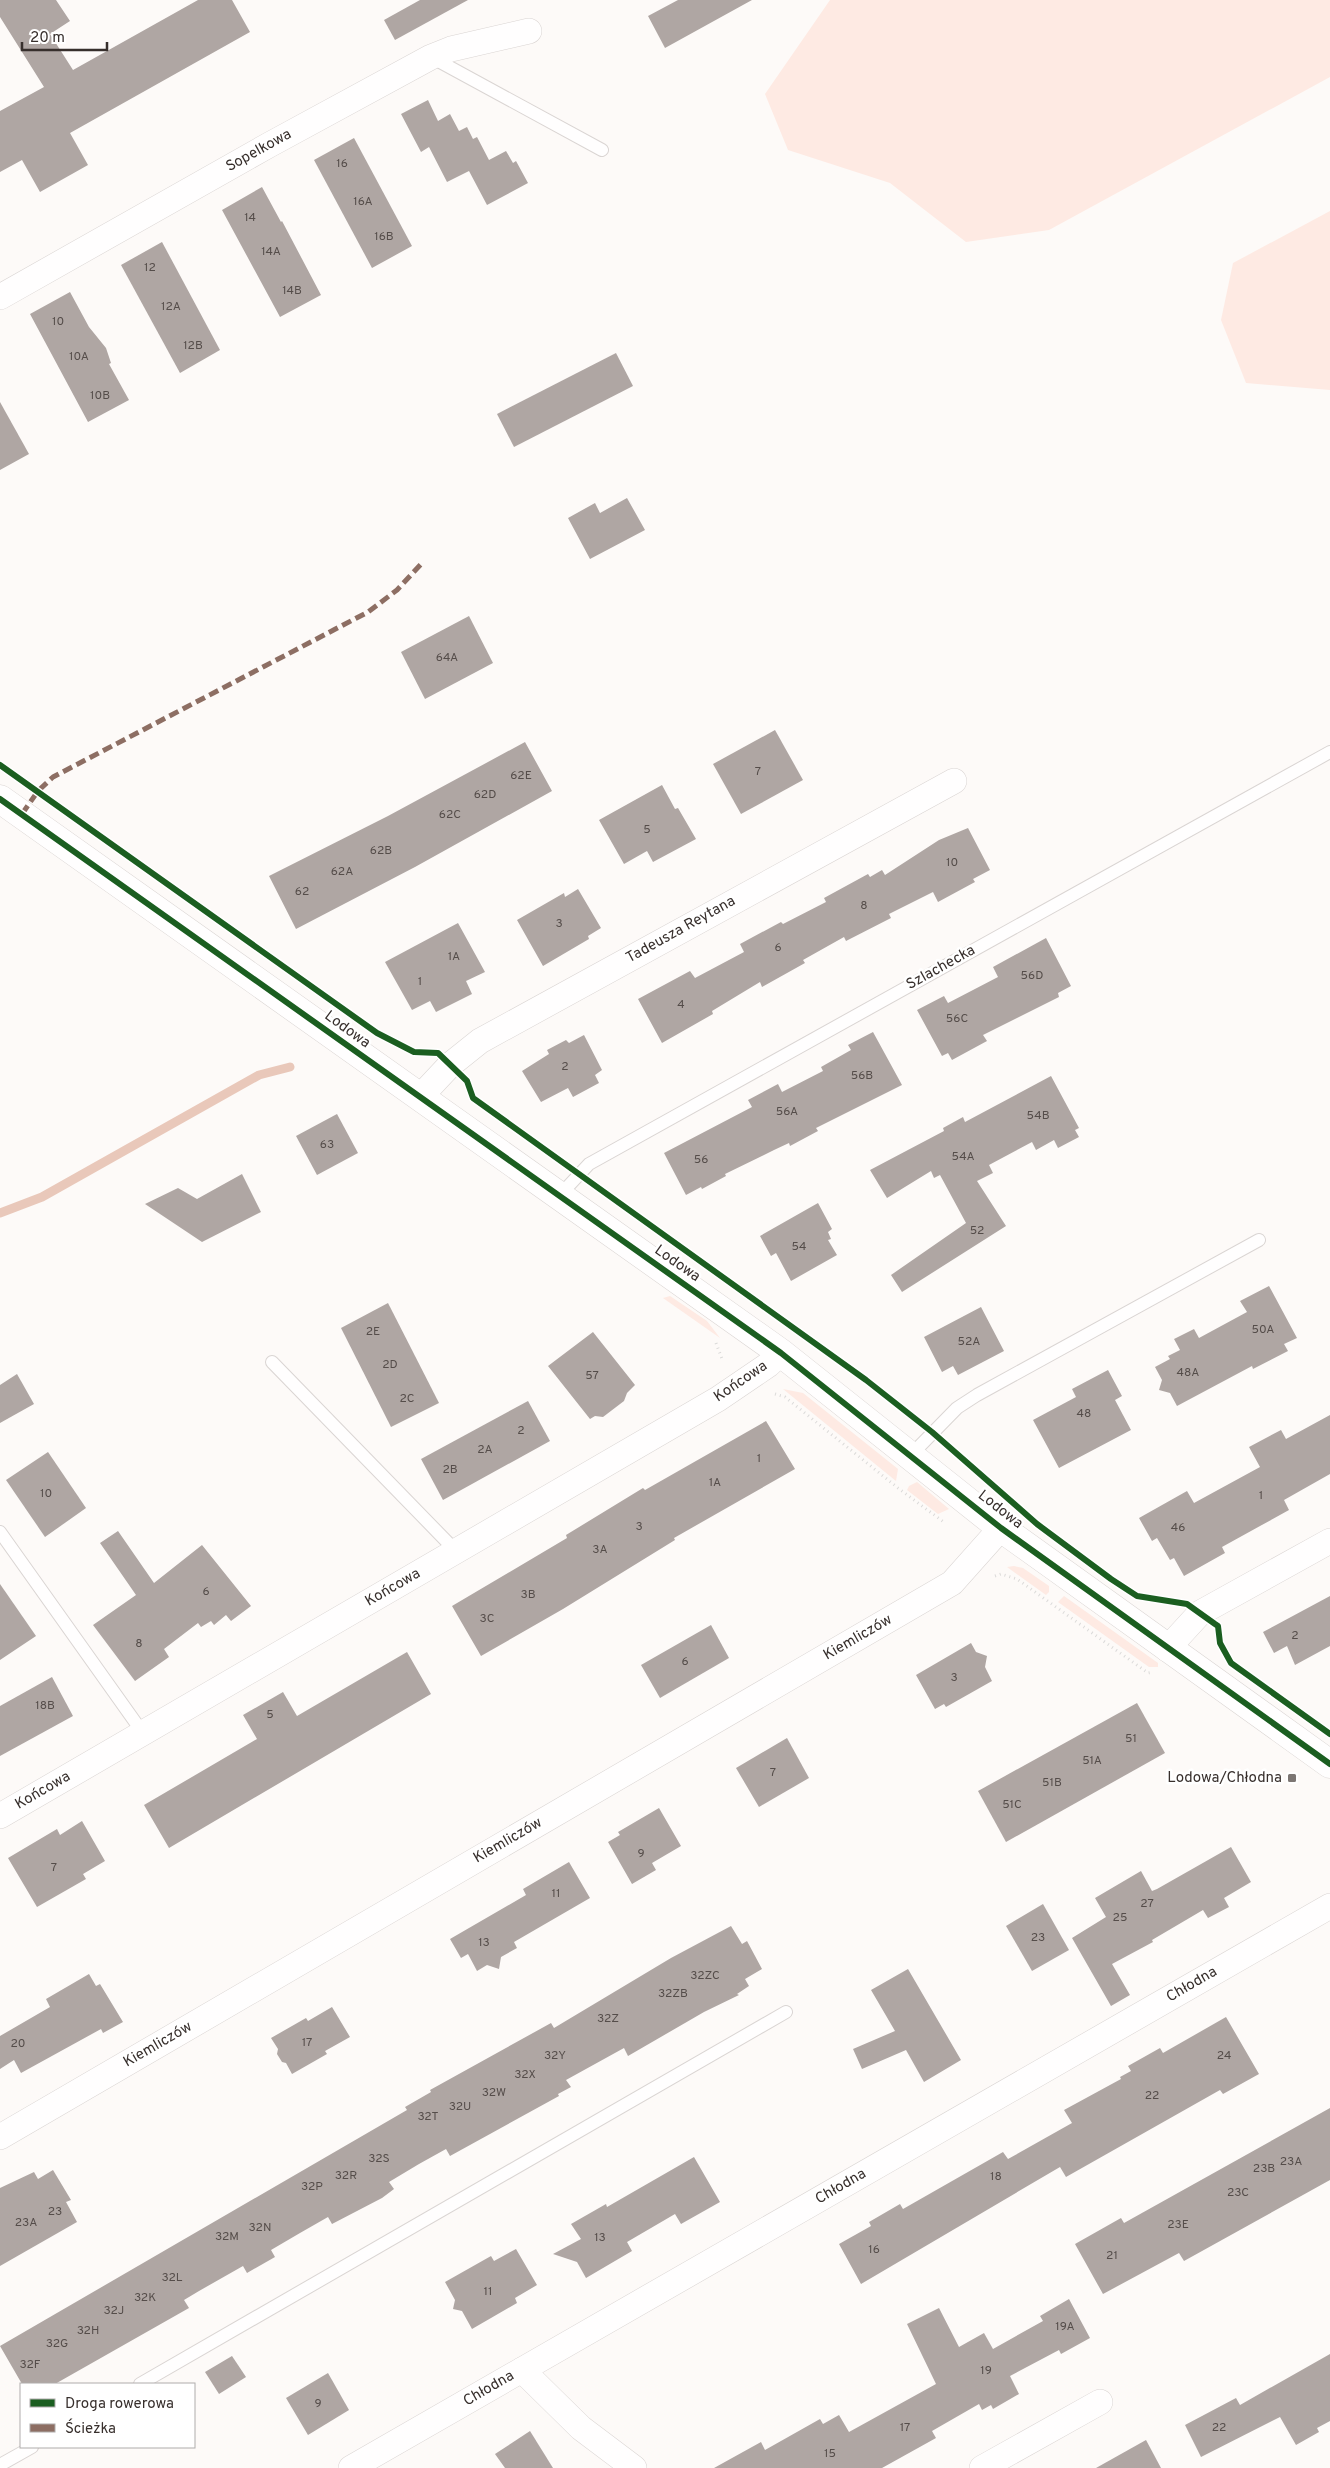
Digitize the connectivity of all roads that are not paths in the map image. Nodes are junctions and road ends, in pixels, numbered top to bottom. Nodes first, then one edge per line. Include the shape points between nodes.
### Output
1 (529, 31) dead end
2 (431, 57) junction
3 (602, 150) dead end
4 (0, 298) edge
5 (1330, 752) edge
6 (954, 781) dead end
7 (0, 799) edge
8 (420, 1097) junction
9 (560, 1195) junction
10 (1259, 1240) dead end
11 (781, 1353) junction
12 (272, 1362) dead end
13 (910, 1456) junction
14 (1001, 1528) junction
15 (0, 1532) edge
16 (1330, 1541) edge
17 (456, 1551) junction
18 (1163, 1660) junction
19 (142, 1733) junction
20 (1330, 1764) edge
21 (0, 1816) edge
22 (1330, 1906) edge
23 (786, 2012) dead end
24 (0, 2137) edge
25 (522, 2370) junction
26 (142, 2383) edge
27 (1100, 2402) dead end
28 (30, 2448) edge
29 (0, 2465) edge
30 (351, 2468) edge
31 (634, 2468) edge
32 (982, 2468) edge

1 - 2 street, Sopelkowa via 451,49
2 - 3 lane
2 - 4 street, Sopelkowa
5 - 9 lane, Szlachecka via 589,1164
6 - 8 street, Tadeusza Reytana via 480,1041 450,1065
7 - 8 street, Lodowa
8 - 9 street, Lodowa
9 - 11 street, Lodowa
10 - 13 lane via 977,1395 957,1408
11 - 13 street, Lodowa
11 - 17 street, Końcowa via 718,1399
12 - 17 lane
13 - 14 street, Lodowa
14 - 18 street, Lodowa
14 - 24 street, Kiemliczów via 952,1583
15 - 19 lane
16 - 18 street via 1200,1613
17 - 19 street, Końcowa
18 - 20 street, Lodowa
19 - 21 street, Końcowa
22 - 25 street, Chłodna
23 - 26 lane
25 - 30 street, Chłodna
25 - 31 street via 581,2428
27 - 32 street
28 - 29 lane

